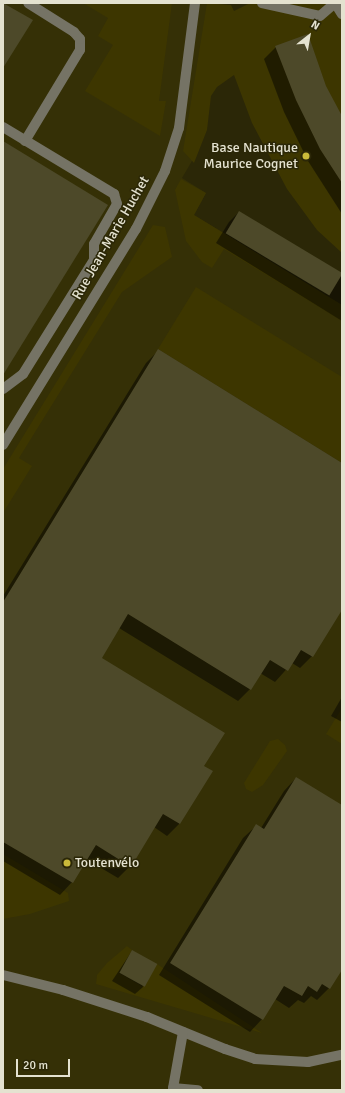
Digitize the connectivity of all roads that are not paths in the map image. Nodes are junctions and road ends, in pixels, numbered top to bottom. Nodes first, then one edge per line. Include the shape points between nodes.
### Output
1 (28, 3) edge
2 (195, 3) edge
3 (262, 3) edge
4 (342, 14) edge
5 (3, 127) edge
6 (25, 141) junction
7 (3, 389) edge
8 (3, 445) edge
9 (3, 975) edge
10 (183, 1032) junction
11 (342, 1055) edge
12 (198, 1090) edge

1 - 6 street via 74,32 80,39 80,50
2 - 8 street, Rue Jean-Marie Huchet via 179,128 165,172 142,217
3 - 4 street via 320,16 335,3
5 - 6 street
6 - 7 street via 114,194 117,204 94,244 94,260 23,374
9 - 10 street via 111,1005
10 - 11 street via 255,1059 308,1062
10 - 12 street via 173,1088

